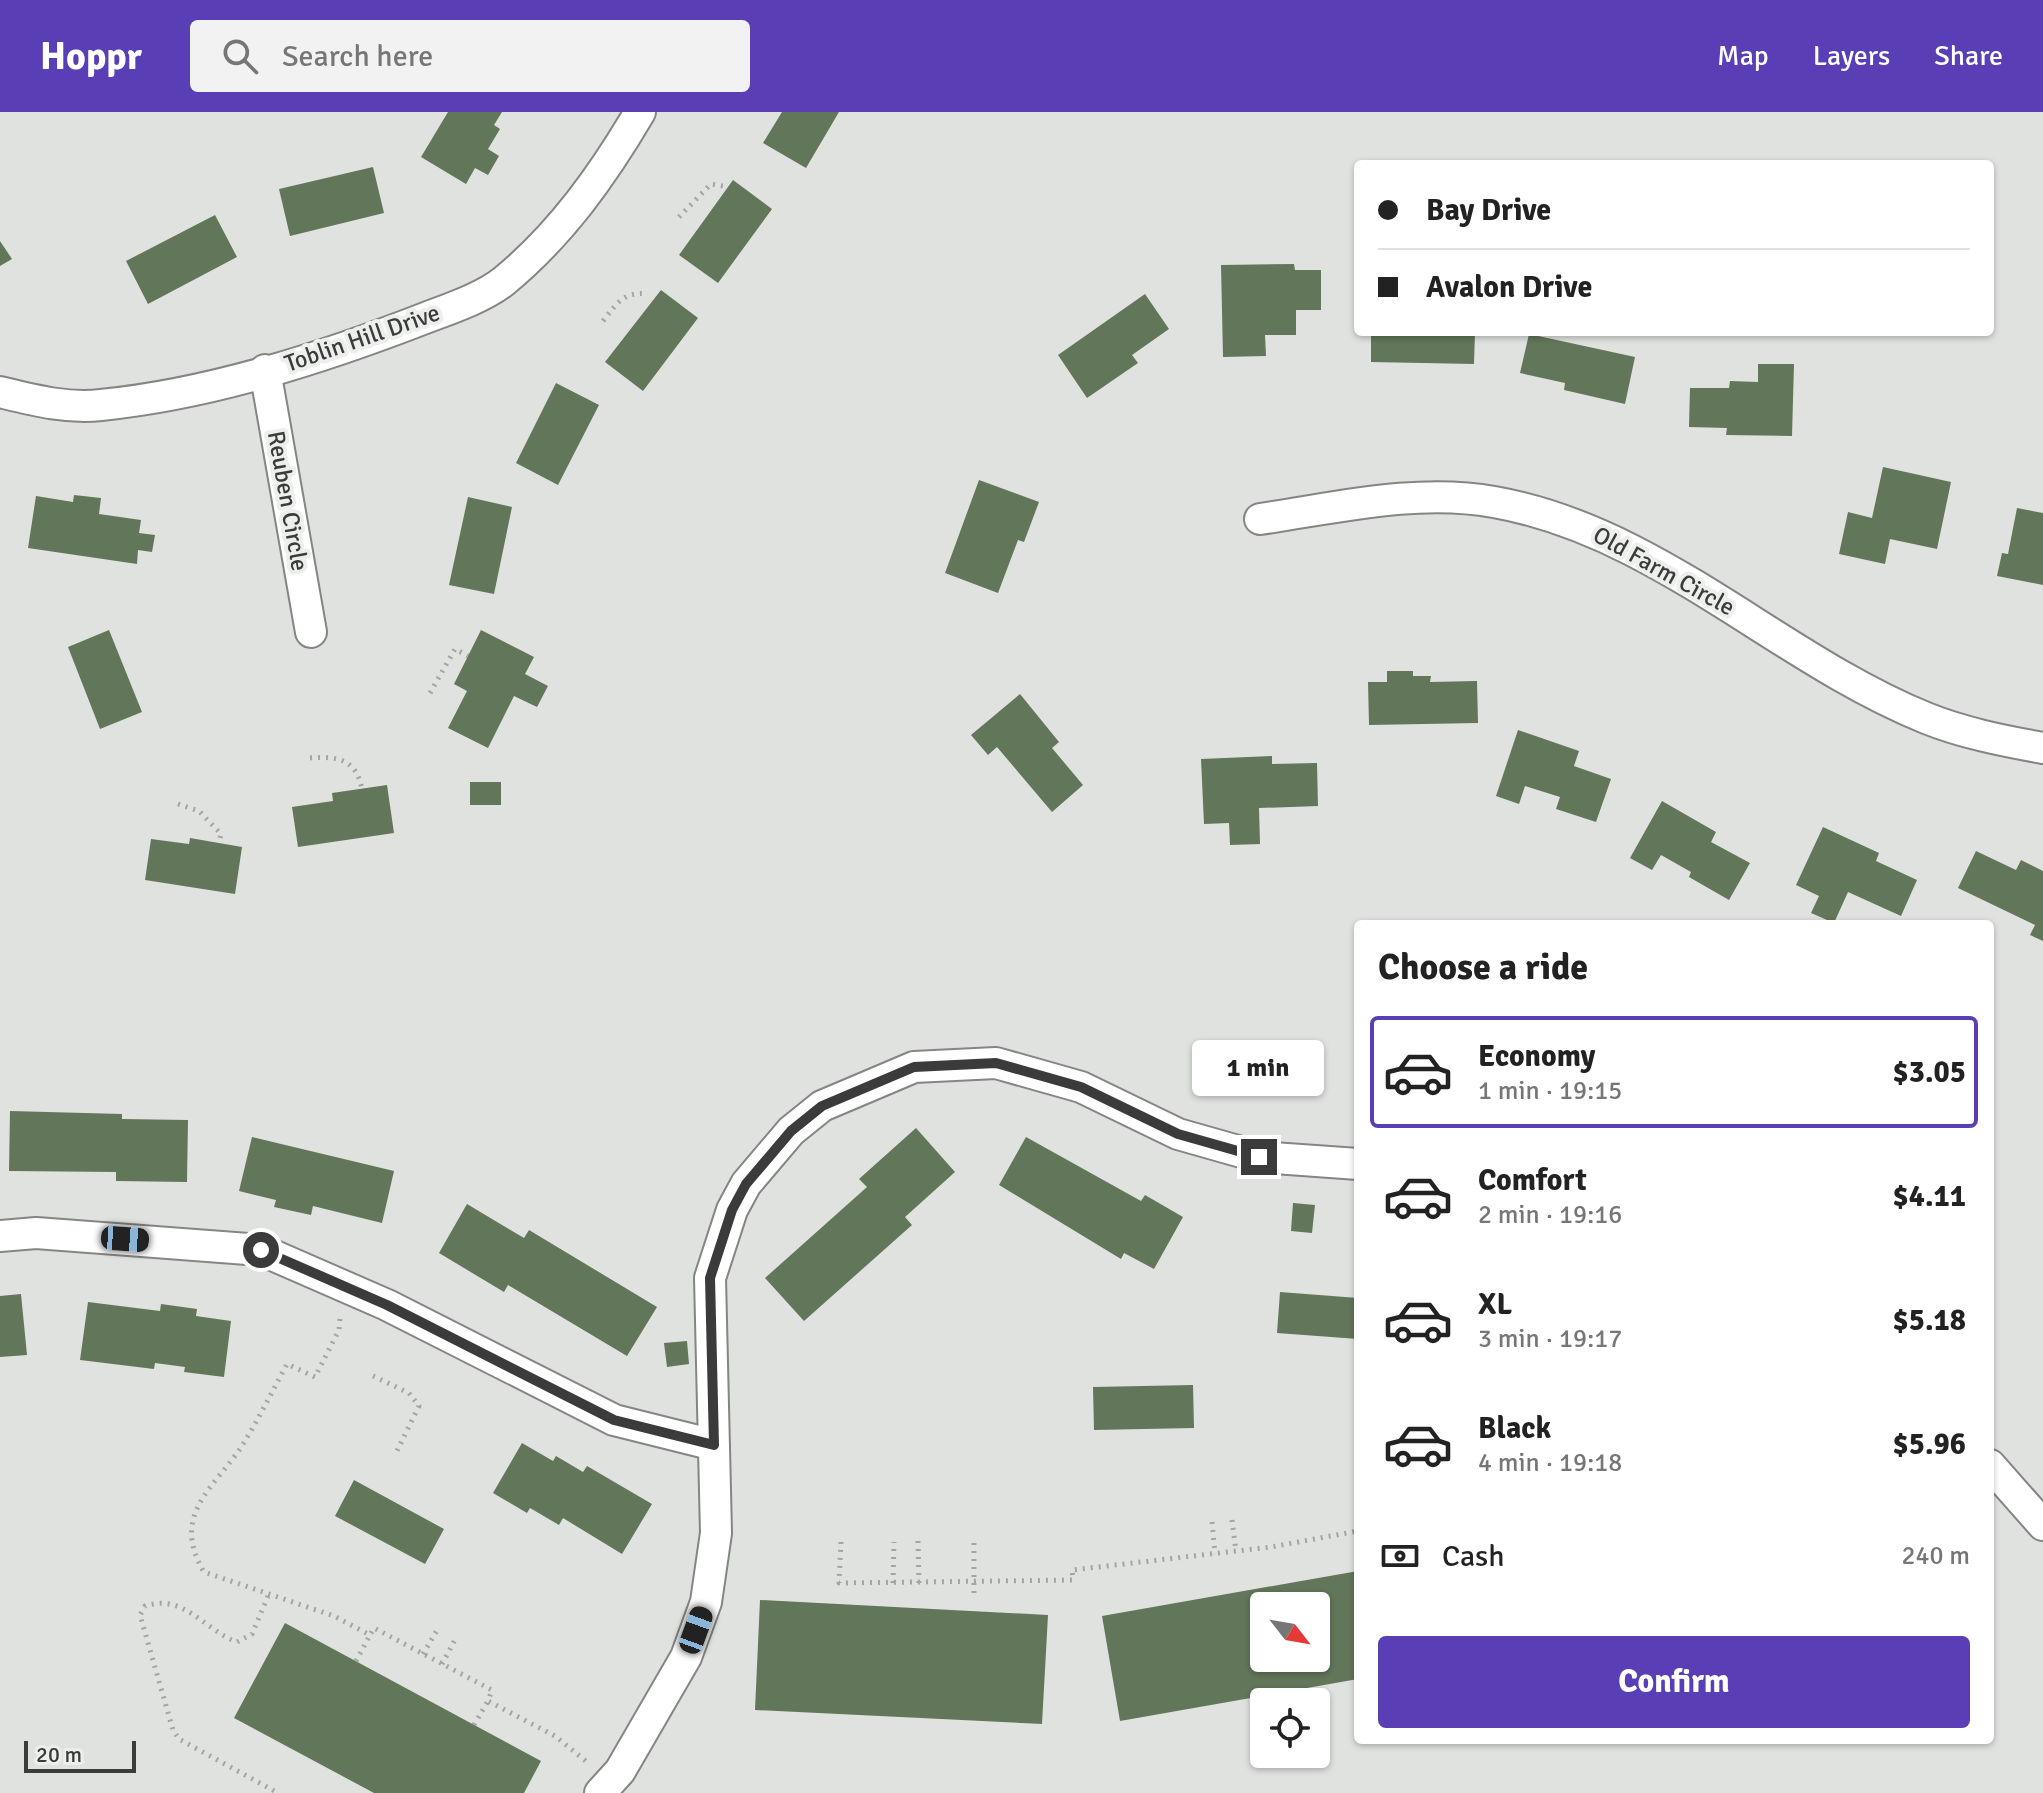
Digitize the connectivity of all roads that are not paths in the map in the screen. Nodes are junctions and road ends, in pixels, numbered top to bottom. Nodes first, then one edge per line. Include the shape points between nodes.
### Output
1 (640, 112) edge
2 (265, 370) junction
3 (0, 392) edge
4 (1260, 519) dead end
5 (311, 632) dead end
6 (2043, 748) edge
7 (1354, 1164) edge
8 (0, 1236) edge
9 (714, 1445) junction
10 (1994, 1470) edge
11 (2043, 1525) edge
12 (600, 1793) edge

1 - 2 street, Toblin Hill Drive via 607,168 563,224 502,283 386,333
2 - 3 street, Toblin Hill Drive via 100,406 44,403
2 - 5 street, Reuben Circle
4 - 6 street, Old Farm Circle via 1441,498 1534,510 1650,558 1847,678 1926,718
7 - 9 street via 1259,1157 1178,1134 1081,1087 996,1063 914,1067 822,1106 746,1184 710,1278
8 - 9 street via 36,1233 261,1250 387,1305 614,1420
9 - 12 street via 716,1533 706,1602 686,1657 620,1771
10 - 11 street

